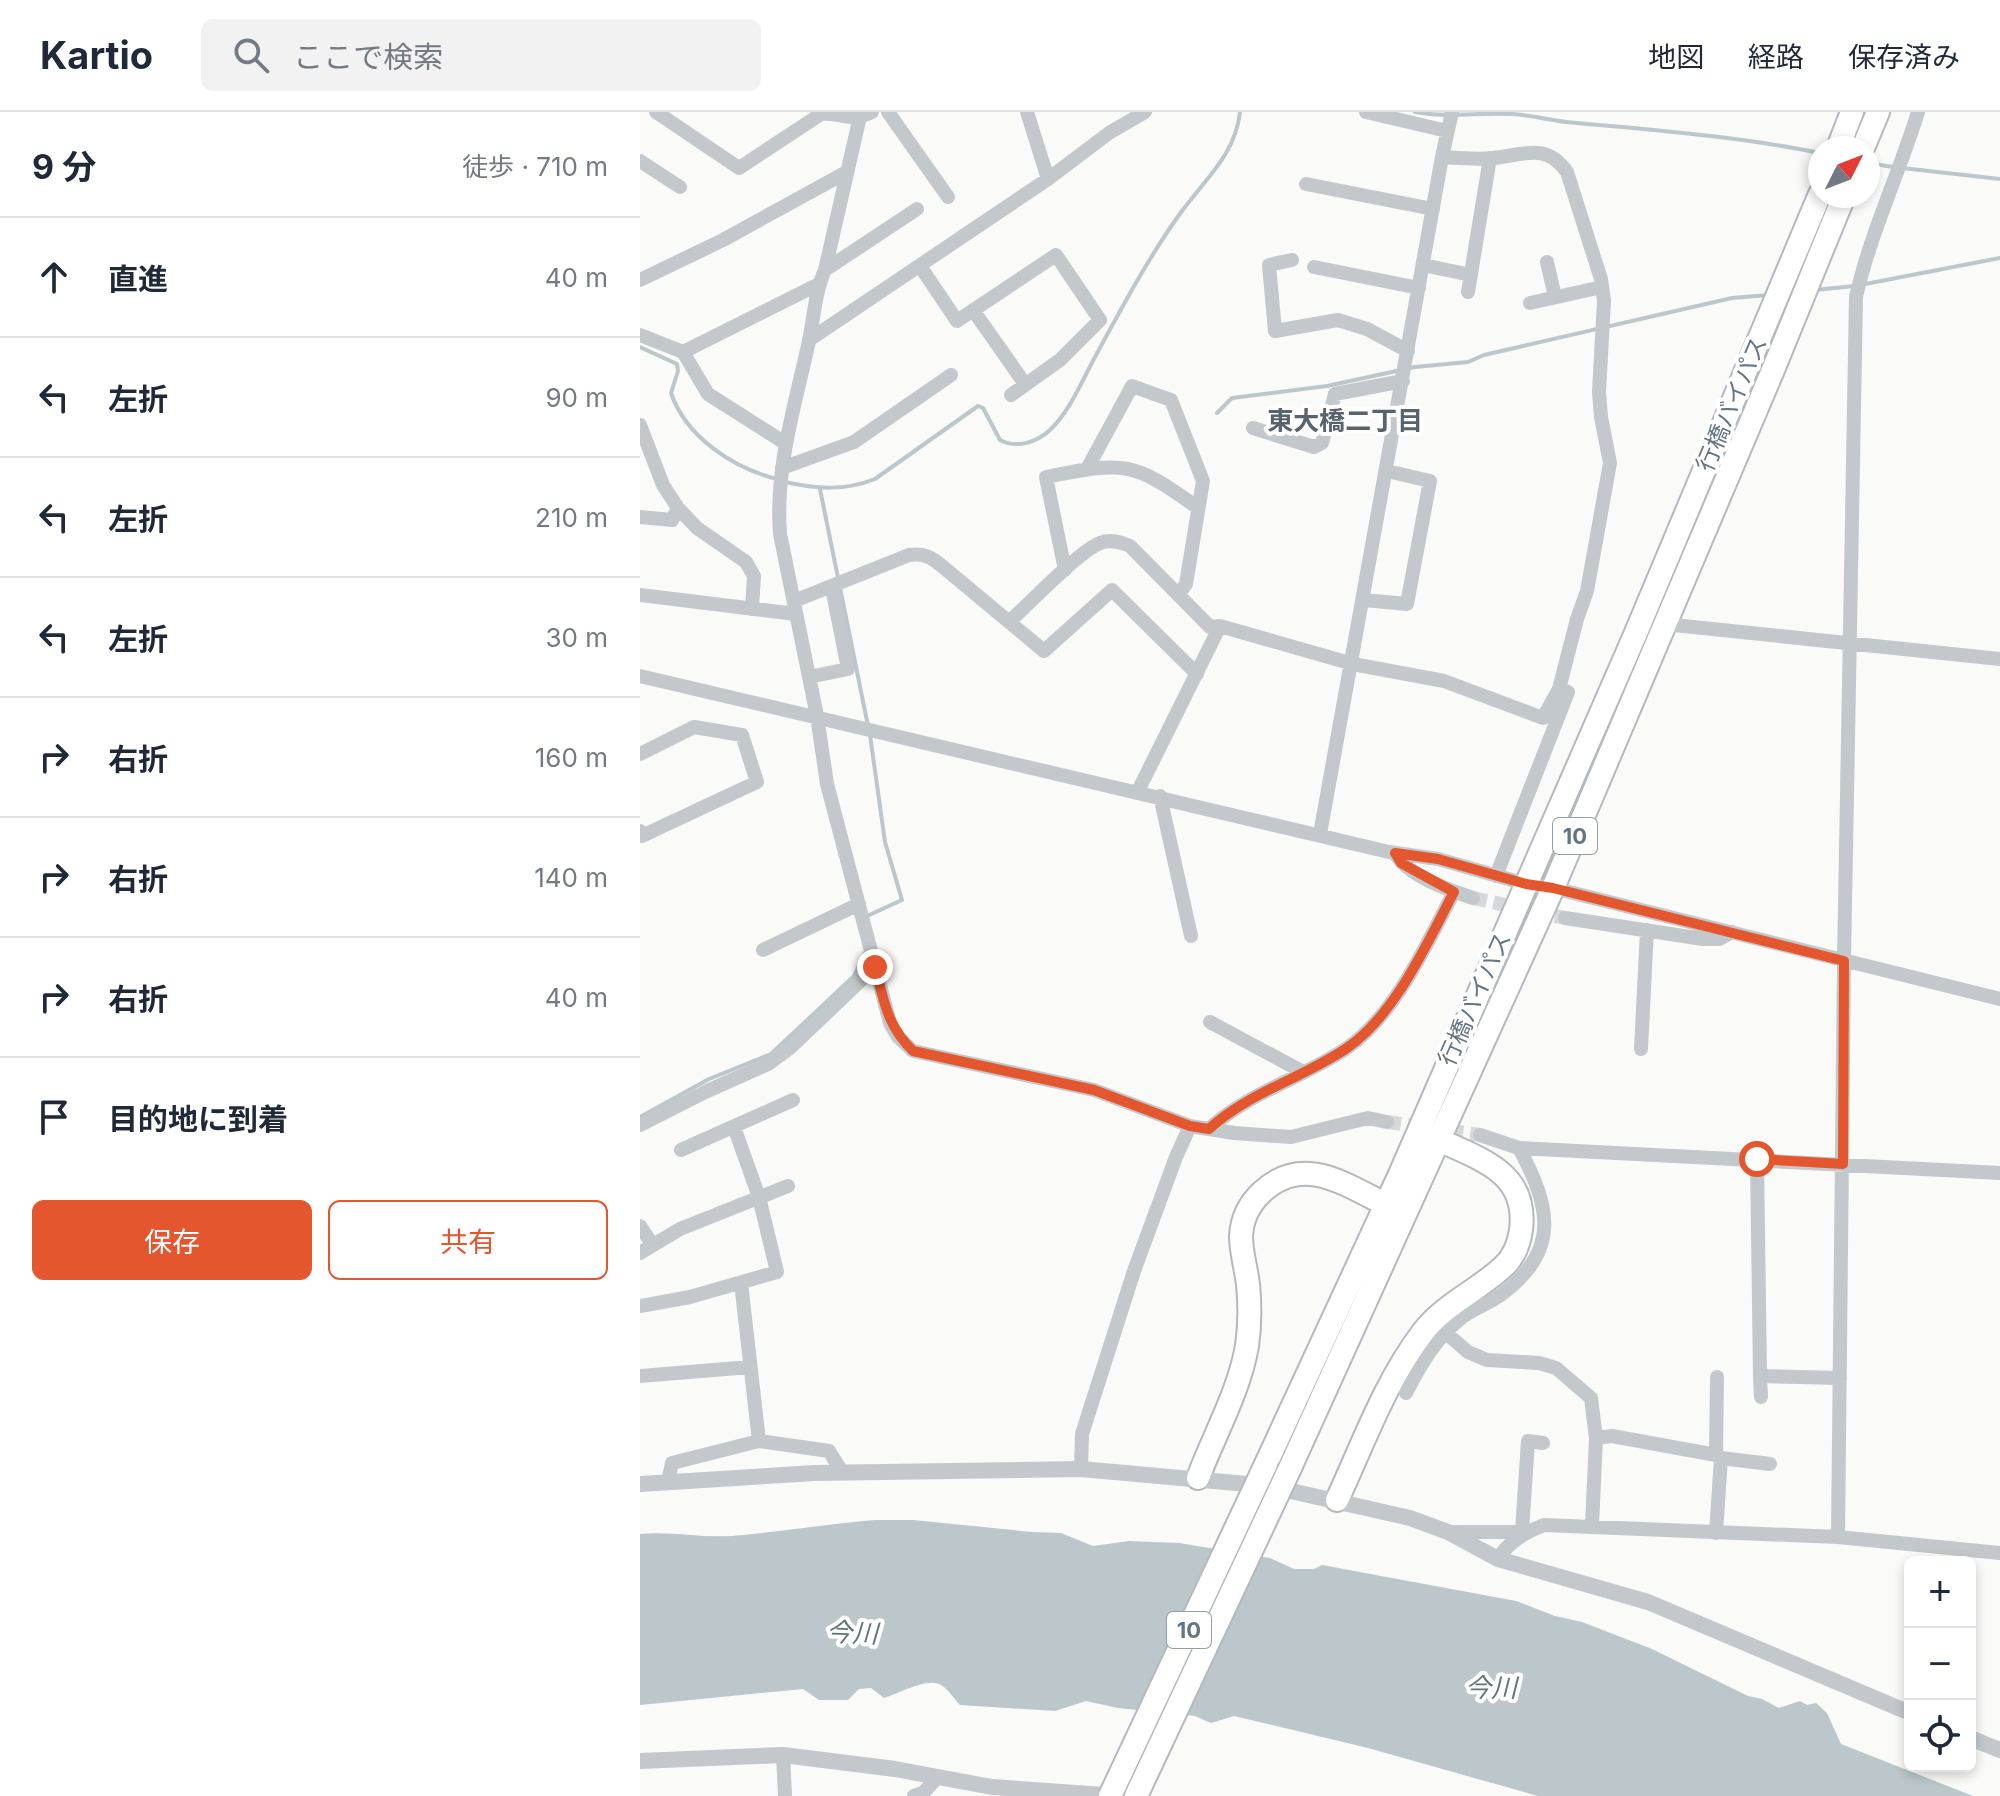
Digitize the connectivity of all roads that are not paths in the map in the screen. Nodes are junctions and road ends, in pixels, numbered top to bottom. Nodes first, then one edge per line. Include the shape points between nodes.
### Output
1 (656, 112) edge
2 (888, 112) edge
3 (1027, 112) edge
4 (1145, 112) edge
5 (1366, 112) edge
6 (1452, 112) edge
7 (1852, 112) edge
8 (1878, 112) edge
9 (1918, 112) edge
10 (819, 113) edge
11 (864, 114) edge
12 (1447, 131) junction
13 (1843, 136) edge
14 (1868, 136) edge
15 (1442, 157) junction
16 (1490, 158) junction
17 (640, 161) edge
18 (845, 173) junction
19 (1048, 179) junction
20 (1306, 184) dead end
21 (680, 187) dead end
22 (948, 197) dead end
23 (1814, 208) edge
24 (1839, 208) edge
25 (917, 209) dead end
26 (1433, 209) junction
27 (1292, 260) dead end
28 (1547, 262) dead end
29 (1423, 265) junction
30 (920, 266) junction
31 (1314, 267) dead end
32 (825, 270) junction
33 (1471, 275) junction
34 (640, 280) edge
35 (819, 284) junction
36 (1602, 287) junction
37 (1419, 288) junction
38 (1468, 292) dead end
39 (1555, 297) junction
40 (1530, 303) dead end
41 (973, 310) junction
42 (640, 335) edge
43 (809, 340) junction
44 (1408, 351) junction
45 (683, 352) junction
46 (951, 375) dead end
47 (1403, 381) junction
48 (1025, 384) junction
49 (1011, 395) dead end
50 (640, 425) edge
51 (1253, 428) dead end
52 (785, 443) junction
53 (782, 468) junction
54 (1087, 469) junction
55 (1387, 471) junction
56 (678, 508) junction
57 (1198, 508) junction
58 (640, 517) edge
59 (1065, 570) junction
60 (832, 588) junction
61 (640, 595) edge
62 (1178, 595) junction
63 (1364, 600) junction
64 (795, 608) junction
65 (752, 609) junction
66 (1009, 622) junction
67 (1664, 624) junction
68 (1220, 626) junction
69 (1852, 642) junction
70 (2000, 659) edge
71 (1353, 664) junction
72 (1197, 674) junction
73 (640, 676) edge
74 (809, 677) junction
75 (1559, 689) junction
76 (817, 716) junction
77 (640, 754) edge
78 (1138, 791) junction
79 (1160, 796) junction
80 (640, 831) edge
81 (1320, 834) junction
82 (1395, 853) junction
83 (1496, 876) junction
84 (1526, 884) junction
85 (1553, 888) junction
86 (1454, 892) junction
87 (1473, 898) tunnel mouth
88 (859, 904) junction
89 (1565, 918) tunnel mouth
90 (1647, 930) junction
91 (1732, 932) junction
92 (1191, 936) dead end
93 (763, 950) dead end
94 (1844, 961) junction
95 (875, 967) junction
96 (2000, 999) edge
97 (1210, 1022) dead end
98 (1641, 1049) dead end
99 (1303, 1072) junction
100 (793, 1100) dead end
101 (1387, 1122) tunnel mouth
102 (640, 1125) edge
103 (1190, 1126) junction
104 (734, 1127) junction
105 (1209, 1129) junction
106 (1480, 1135) tunnel mouth
107 (1439, 1140) junction
108 (1519, 1148) junction
109 (681, 1150) dead end
110 (1757, 1159) junction
111 (1843, 1164) junction
112 (2000, 1173) edge
113 (788, 1186) dead end
114 (759, 1197) junction
115 (1385, 1204) junction
116 (640, 1226) edge
117 (646, 1248) edge
118 (741, 1283) junction
119 (640, 1306) edge
120 (1446, 1333) junction
121 (750, 1367) junction
122 (640, 1376) edge
123 (1760, 1376) junction
124 (1717, 1377) dead end
125 (1840, 1378) junction
126 (1406, 1393) dead end
127 (1761, 1397) dead end
128 (1596, 1438) junction
129 (759, 1441) junction
130 (1543, 1443) dead end
131 (1718, 1457) junction
132 (1770, 1464) dead end
133 (1081, 1469) junction
134 (842, 1472) junction
135 (1198, 1478) junction
136 (668, 1482) junction
137 (640, 1484) edge
138 (1337, 1500) junction
139 (1592, 1526) junction
140 (1448, 1532) junction
141 (1524, 1532) junction
142 (1716, 1533) junction
143 (1838, 1537) junction
144 (2000, 1553) edge
145 (1498, 1559) junction
146 (1904, 1710) edge
147 (1976, 1740) edge
148 (1998, 1747) edge
149 (783, 1755) junction
150 (640, 1761) edge
151 (937, 1778) junction
152 (1044, 1793) edge
153 (785, 1796) edge
154 (914, 1796) edge
155 (1110, 1796) edge
156 (1120, 1796) edge
157 (1136, 1796) edge

1 - 10 street via 739,168
2 - 22 street
3 - 19 street
4 - 19 street
5 - 12 street
6 - 12 street
7 - 13 highway
8 - 14 highway
9 - 69 street via 1856,297
10 - 11 street
11 - 18 street
12 - 15 street
15 - 16 street
15 - 26 street
16 - 33 street
16 - 36 street via 1537,151 1558,158
17 - 21 street
18 - 32 street
18 - 34 street
19 - 30 street
20 - 26 street
23 - 84 highway, 行橋バイパス / 10
24 - 67 highway, 行橋バイパス / 10
25 - 32 street
26 - 29 street
27 - 44 street via 1269,265 1275,331 1338,320
28 - 39 street
29 - 33 street
29 - 37 street
30 - 41 street via 957,321
30 - 43 street
31 - 37 street
32 - 35 street
33 - 38 street
35 - 43 street
35 - 45 street
36 - 39 street
36 - 75 street via 1599,392 1610,463 1587,591
37 - 44 street
39 - 40 street
41 - 48 street
41 - 48 street via 1056,255 1100,320 1060,360
42 - 45 street
43 - 52 street
44 - 47 street
45 - 52 street via 708,394
46 - 53 street via 854,442
47 - 51 street via 1335,394 1322,443 1314,447
47 - 55 street
48 - 49 street
50 - 56 street via 663,485
52 - 53 street
53 - 64 street via 780,534
54 - 57 street via 1113,466 1146,473
54 - 57 street via 1132,386 1171,400 1203,481
54 - 59 street via 1046,477
55 - 63 street
55 - 63 street via 1430,481 1407,604
56 - 58 street via 672,520
56 - 65 street via 746,562 754,576
57 - 62 street via 1186,584
59 - 62 street via 1098,544 1120,542
59 - 66 street
60 - 64 street
60 - 66 street via 920,554 930,556
60 - 74 street via 848,669
61 - 65 street
62 - 68 street via 1210,627
63 - 71 street
64 - 65 street
64 - 74 street
66 - 72 street via 1044,651 1112,590
67 - 69 street
67 - 85 highway, 行橋バイパス / 10
68 - 71 street
68 - 72 street
69 - 70 street
69 - 94 street
71 - 75 street via 1444,681 1543,718
71 - 81 street
72 - 78 street
73 - 76 street
74 - 76 street
75 - 83 street via 1568,692
76 - 78 street
76 - 88 street via 827,784
77 - 80 street via 694,727 742,735 757,782 642,836
78 - 79 street
79 - 81 street
79 - 92 street
81 - 82 street
82 - 83 street
82 - 86 street via 1401,863
83 - 84 street
84 - 85 street
84 - 115 highway, 行橋バイパス / 10
85 - 91 street
85 - 107 highway, 行橋バイパス / 10
86 - 87 street
86 - 99 street via 1410,973 1372,1025 1349,1047
88 - 93 street
88 - 95 street
89 - 90 street
90 - 91 street via 1703,939
90 - 98 street
91 - 94 street
94 - 96 street
94 - 111 street
95 - 102 street via 768,1064
95 - 103 street via 890,1023 913,1051 1094,1090
97 - 99 street
99 - 105 street
100 - 104 street
101 - 105 street via 1368,1118 1291,1137
103 - 105 street
103 - 133 street via 1134,1271 1082,1434
104 - 109 street
104 - 114 street
106 - 108 street
107 - 138 highway via 1491,1164 1514,1187 1521,1203 1520,1237 1505,1265 1440,1313 1404,1360
107 - 157 highway, 行橋バイパス / 10, bridge
108 - 110 street
108 - 120 street via 1545,1209 1544,1237 1519,1280
110 - 111 street
110 - 123 street
111 - 112 street
111 - 125 street
113 - 114 street
114 - 117 street
114 - 118 street via 777,1272
115 - 135 highway via 1312,1173 1286,1176 1267,1187 1248,1209 1241,1234 1250,1309 1247,1345
115 - 155 highway, 行橋バイパス / 10, bridge
116 - 117 street
118 - 119 street
118 - 121 street
120 - 126 street
120 - 128 street via 1487,1360 1556,1368 1591,1398
121 - 122 street
121 - 129 street
123 - 125 street
123 - 127 street
124 - 131 street
125 - 143 street
128 - 131 street via 1612,1436
128 - 139 street
129 - 134 street via 829,1451
129 - 136 street via 672,1463
130 - 141 street via 1528,1441
131 - 132 street
131 - 142 street
133 - 134 street
133 - 135 street
134 - 136 street
135 - 138 street
136 - 137 street
138 - 140 street
139 - 141 street via 1544,1525
139 - 142 street
140 - 141 street
140 - 145 street
141 - 145 street
142 - 143 street
143 - 144 street
145 - 146 street via 1648,1602
147 - 148 street
149 - 150 street
149 - 151 street
149 - 153 street
151 - 152 street
151 - 154 street
152 - 156 street

